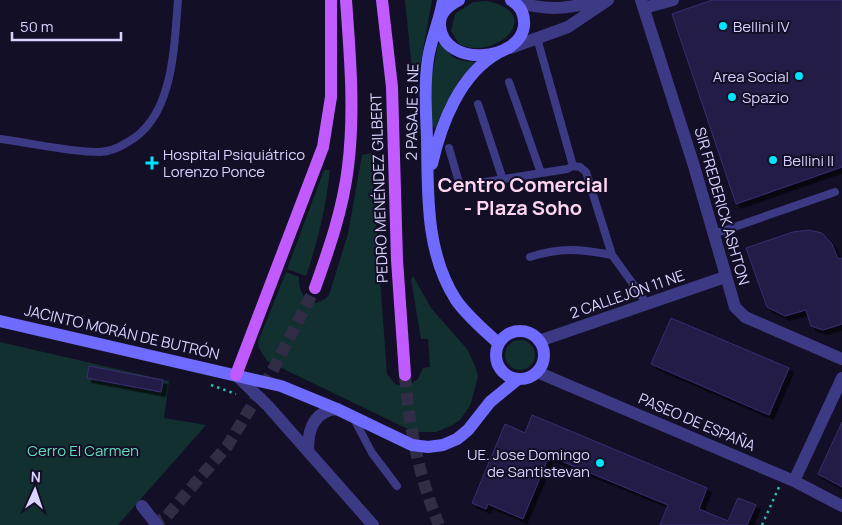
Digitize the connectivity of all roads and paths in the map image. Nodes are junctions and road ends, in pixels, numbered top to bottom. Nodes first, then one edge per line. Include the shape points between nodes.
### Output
1 (178, 0) edge
2 (331, 0) edge
3 (346, 0) edge
4 (382, 0) edge
5 (443, 0) edge
6 (459, 0) edge
7 (606, 0) edge
8 (673, 0) edge
9 (513, 1) edge
10 (643, 2) edge
11 (440, 18) junction
12 (537, 38) junction
13 (506, 49) junction
14 (509, 82) dead end
15 (478, 104) dead end
16 (0, 139) edge
17 (449, 148) dead end
18 (573, 166) junction
19 (541, 173) junction
20 (503, 180) junction
21 (835, 192) dead end
22 (428, 196) junction
23 (714, 234) junction
24 (612, 255) junction
25 (530, 258) dead end
26 (725, 277) junction
27 (315, 288) tunnel mouth
28 (646, 304) junction
29 (0, 321) edge
30 (539, 340) junction
31 (498, 343) junction
32 (842, 359) edge
33 (537, 372) junction
34 (236, 375) junction
35 (406, 375) tunnel mouth
36 (842, 378) edge
37 (518, 379) junction
38 (337, 409) junction
39 (354, 419) junction
40 (308, 450) junction
41 (789, 479) junction
42 (397, 486) dead end
43 (142, 506) dead end
44 (842, 506) edge
45 (157, 525) edge
46 (373, 525) edge
47 (762, 525) edge

1 - 16 lane via 175,40 164,98 155,118 140,134 121,146 100,152
2 - 34 main road via 331,97 322,147
3 - 27 main road, PEDRO MENÉNDEZ GILBERT via 351,67 348,168 331,242
4 - 35 main road, PEDRO MENÉNDEZ GILBERT via 392,87 397,260
5 - 11 street, 2 PASAJE 5 NE
6 - 11 street
7 - 9 street via 564,9 547,9
7 - 12 street via 568,27
8 - 10 street
9 - 13 street via 521,10 524,26 519,38
10 - 23 street, SIR FREDERICK ASHTON
11 - 13 street via 444,39 455,50 477,55
11 - 22 street, 2 PASAJE 5 NE via 427,70
12 - 13 street
12 - 18 lane
13 - 22 street, 2 PASAJE 5 NE via 479,68 458,96 436,145
14 - 19 lane
15 - 20 lane
17 - 20 lane via 460,186
18 - 19 lane
18 - 24 lane via 586,172
19 - 20 lane
21 - 23 lane
22 - 31 street, 2 PASAJE 5 NE via 434,247 444,275 456,300
23 - 26 street, SIR FREDERICK ASHTON
24 - 25 lane via 576,249 546,252
24 - 28 lane
26 - 28 street, 2 CALLEJÓN 11 NE
26 - 32 street, SIR FREDERICK ASHTON via 735,307 745,317
28 - 30 street, 2 CALLEJÓN 11 NE
29 - 34 street, JACINTO MORÁN DE BUTRÓN
30 - 31 street via 518,331
30 - 33 street via 543,360
31 - 37 street via 498,366 510,377
33 - 37 street
33 - 41 street, PASEO DE ESPAÑA
34 - 38 street, JACINTO MORÁN DE BUTRÓN via 280,386
34 - 40 street, JACINTO MORÁN DE BUTRÓN
36 - 41 street
37 - 39 street, JACINTO MORÁN DE BUTRÓN via 490,402 468,430 443,445 412,445
38 - 39 street, JACINTO MORÁN DE BUTRÓN
38 - 40 street via 316,418 308,439
39 - 42 lane via 372,453
40 - 46 street, JACINTO MORÁN DE BUTRÓN
41 - 44 street, PASEO DE ESPAÑA
41 - 47 path
43 - 45 street

